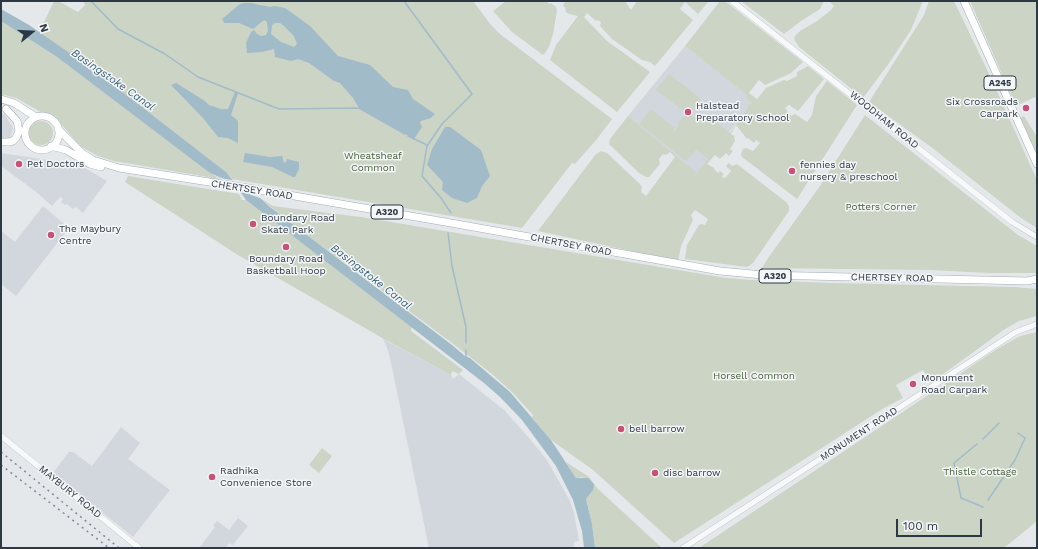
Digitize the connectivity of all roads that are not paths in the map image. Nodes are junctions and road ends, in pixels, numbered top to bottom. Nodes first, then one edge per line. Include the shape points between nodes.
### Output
1 (732, 1) edge
2 (964, 1) edge
3 (1, 99) edge
4 (3, 109) edge
5 (36, 117) junction
6 (26, 127) junction
7 (58, 129) junction
8 (1, 142) edge
9 (51, 146) junction
10 (1037, 164) edge
11 (119, 168) junction
12 (1037, 237) edge
13 (1037, 279) edge
14 (1026, 281) junction
15 (1037, 284) edge
16 (1037, 324) edge
17 (1, 436) edge
18 (139, 548) edge
19 (683, 548) edge

1 - 12 street, WOODHAM ROAD via 1012,222
2 - 10 main road, A245
3 - 5 main road, A320 via 14,103
4 - 6 main road, A320 via 18,115
4 - 8 main road via 17,121 19,131 13,141
5 - 6 main road
5 - 7 main road, A320 via 50,118 57,124
6 - 9 main road, A320 via 26,137 30,144 38,149
7 - 9 main road via 58,138
7 - 11 main road, CHERTSEY ROAD / A320 via 82,153 93,160
9 - 11 main road, CHERTSEY ROAD / A320 via 66,150 90,164
11 - 14 main road, CHERTSEY ROAD / A320 via 248,188 727,272 753,275
13 - 14 main road, CHERTSEY ROAD / A320
14 - 15 main road, CHERTSEY ROAD / A320
16 - 19 street, MONUMENT ROAD via 1016,332
17 - 18 street, MAYBURY ROAD

